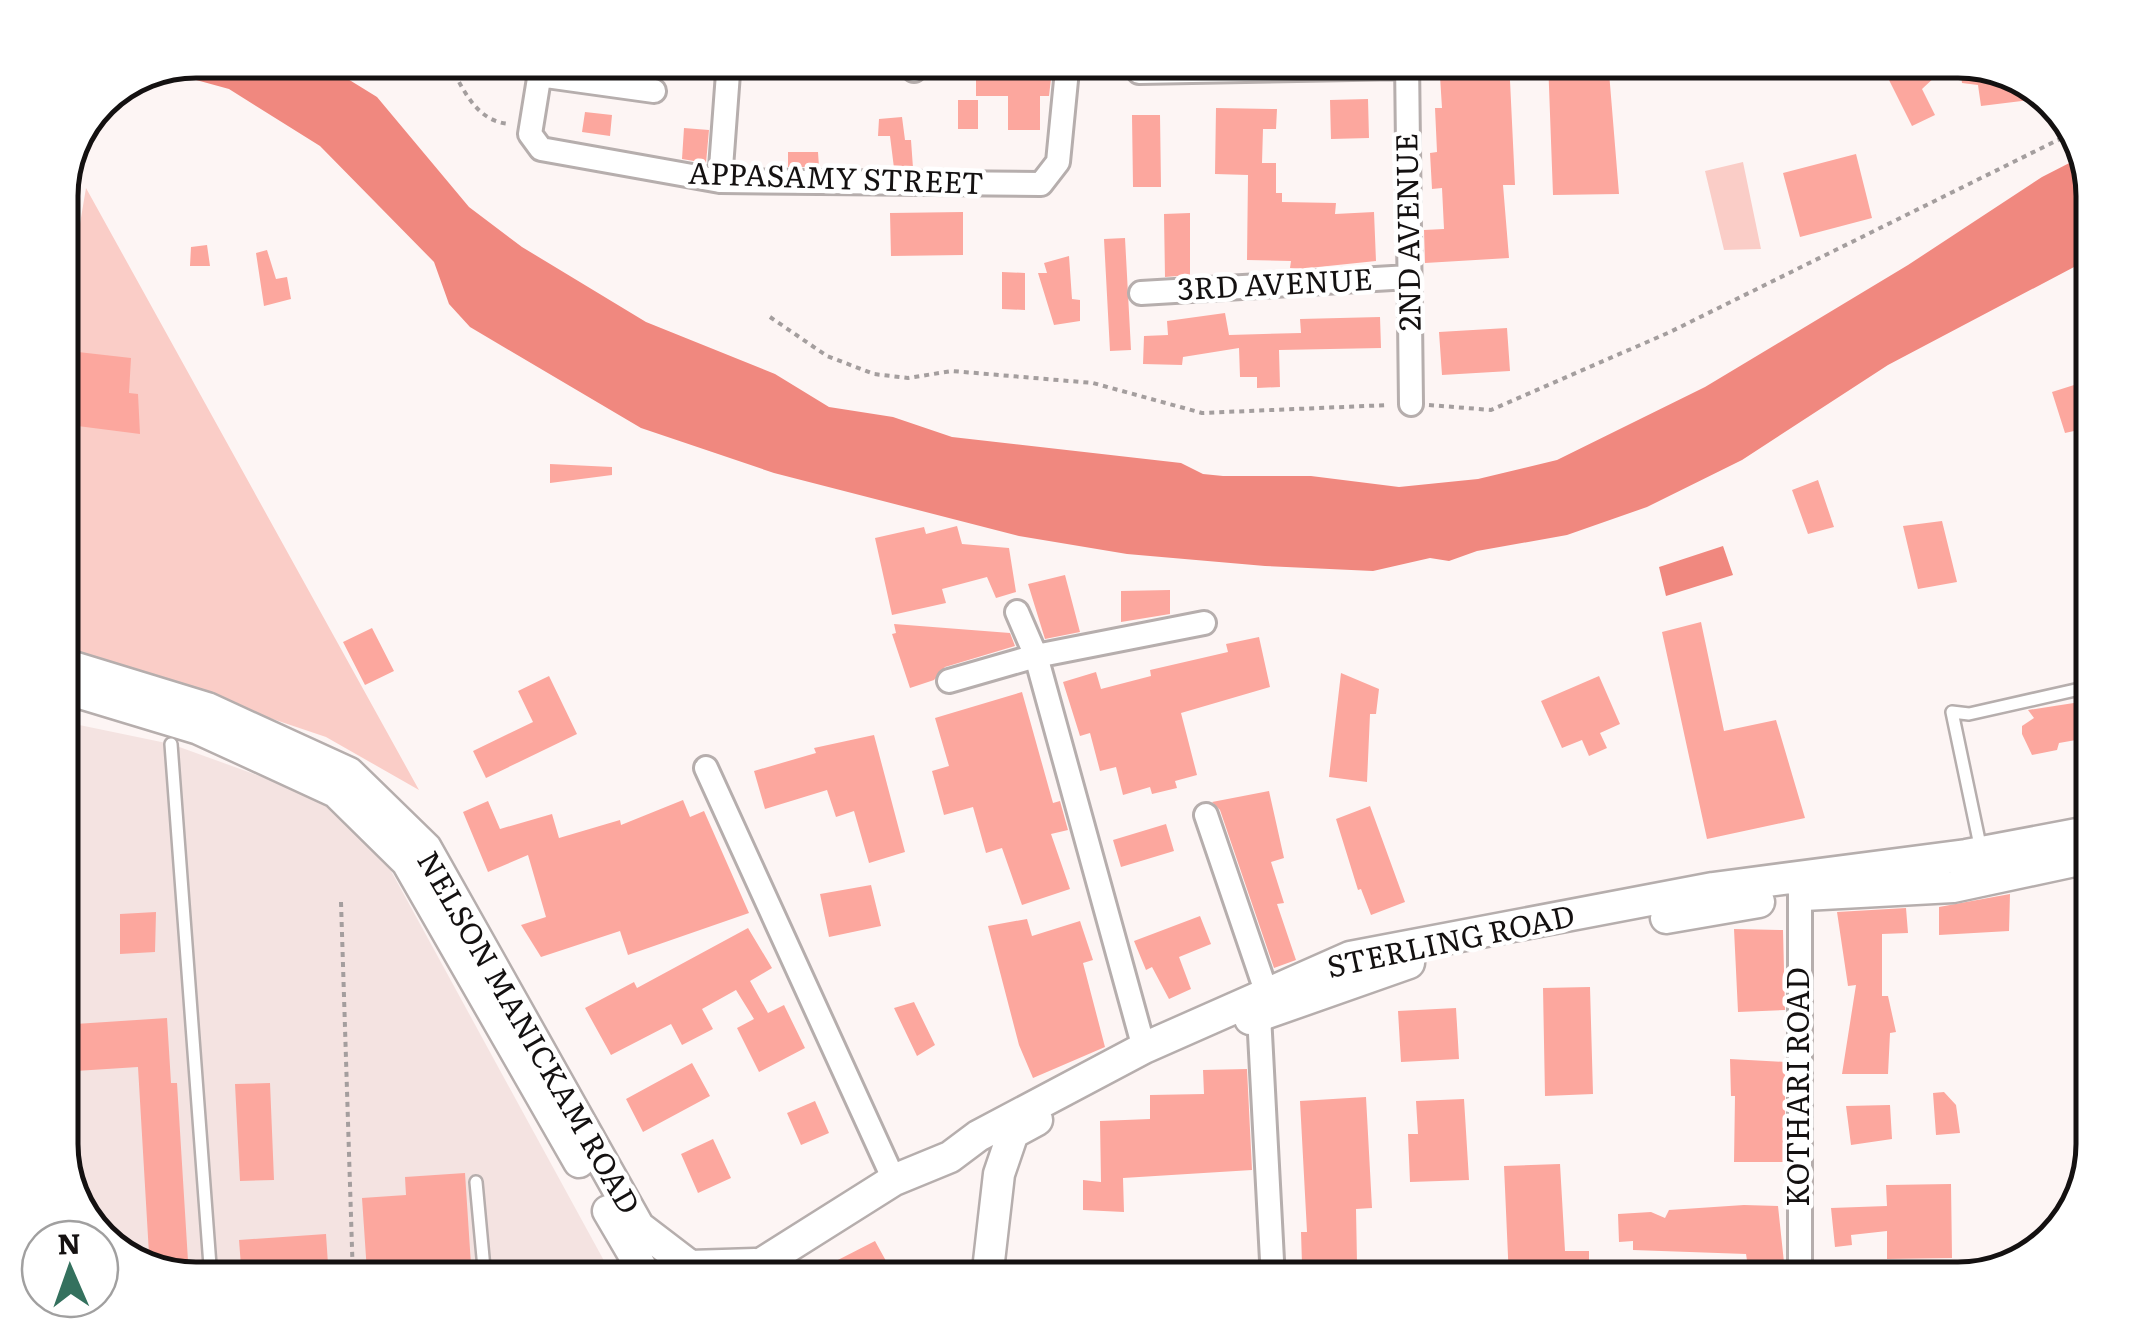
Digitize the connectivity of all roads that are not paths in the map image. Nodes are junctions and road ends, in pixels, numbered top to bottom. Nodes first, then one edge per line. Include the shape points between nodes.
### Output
1 (539, 78) edge
2 (590, 78) edge
3 (728, 78) edge
4 (1067, 78) edge
5 (1407, 78) edge
6 (654, 91) dead end
7 (720, 181) junction
8 (1409, 276) junction
9 (1141, 293) dead end
10 (1411, 404) road end
11 (1018, 612) dead end
12 (1204, 622) dead end
13 (1036, 656) junction
14 (78, 669) edge
15 (949, 681) dead end
16 (2076, 690) edge
17 (78, 692) edge
18 (170, 744) dead end
19 (706, 768) dead end
20 (1206, 815) dead end
21 (2076, 834) edge
22 (401, 840) junction
23 (1982, 852) junction
24 (2076, 861) edge
25 (1800, 895) junction
26 (1262, 1003) junction
27 (1144, 1048) junction
28 (950, 1157) junction
29 (894, 1180) junction
30 (476, 1182) dead end
31 (994, 1222) junction
32 (210, 1262) edge
33 (484, 1262) edge
34 (638, 1262) edge
35 (685, 1262) edge
36 (761, 1262) edge
37 (988, 1262) edge
38 (1272, 1262) edge
39 (1800, 1262) edge

1 - 7 street, APPASAMY STREET via 530,134 541,149
2 - 6 street
3 - 7 street
4 - 7 street, APPASAMY STREET via 1058,162 1040,184
5 - 8 street, 2ND AVENUE
8 - 9 street, 3RD AVENUE
8 - 10 street, 2ND AVENUE
11 - 13 street
12 - 13 street
13 - 15 street
13 - 27 street
14 - 22 main road via 207,708 348,773
16 - 23 lane via 1952,712
17 - 22 main road via 199,729 336,792
18 - 32 lane
19 - 29 street
20 - 26 street
21 - 23 main road, STERLING ROAD
22 - 34 main road, NELSON MANICKAM ROAD
22 - 35 main road, NELSON MANICKAM ROAD via 426,848 639,1227
23 - 26 main road, STERLING ROAD via 1713,888 1350,957
24 - 25 main road, STERLING ROAD via 1954,886
25 - 26 main road, STERLING ROAD via 1423,959
25 - 39 street, KOTHARI ROAD
26 - 27 main road, STERLING ROAD
26 - 31 main road, STERLING ROAD via 1013,1133 999,1174
26 - 38 street
27 - 28 main road, STERLING ROAD
28 - 29 main road, STERLING ROAD
28 - 31 main road via 971,1164 984,1178
29 - 36 main road, STERLING ROAD
30 - 33 lane
31 - 37 main road

